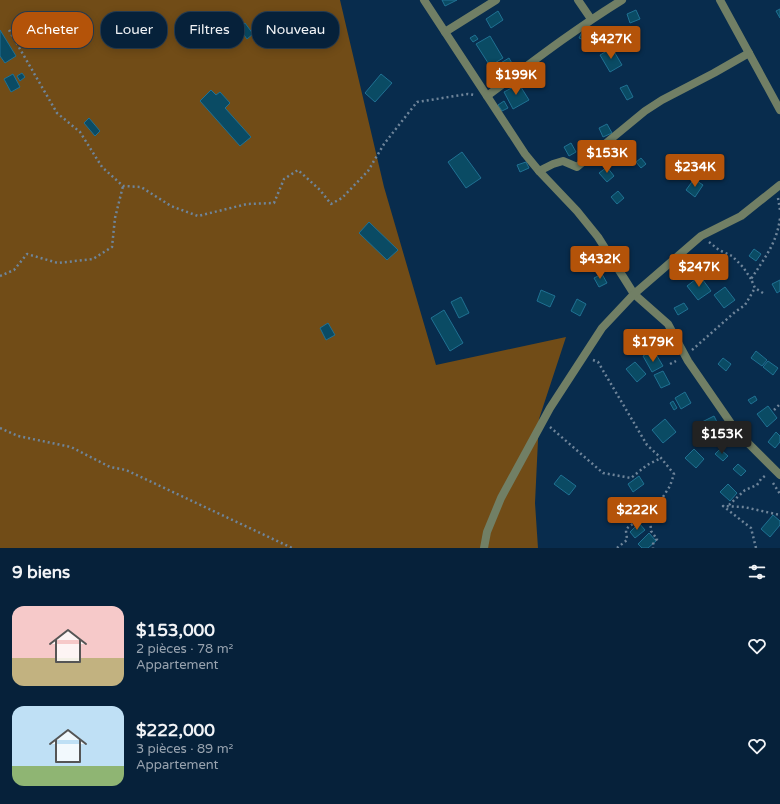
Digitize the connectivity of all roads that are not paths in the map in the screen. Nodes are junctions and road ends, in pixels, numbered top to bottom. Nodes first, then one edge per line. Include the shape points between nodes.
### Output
1 (496, 0) edge
2 (578, 0) edge
3 (622, 0) edge
4 (720, 0) edge
5 (427, 1) edge
6 (591, 20) junction
7 (445, 32) junction
8 (749, 52) junction
9 (487, 96) junction
10 (780, 110) edge
11 (539, 171) junction
12 (780, 185) edge
13 (634, 294) junction
14 (780, 475) edge
15 (484, 548) edge

1 - 7 street
2 - 6 street
3 - 6 street
4 - 8 street
5 - 7 street
6 - 9 street
7 - 9 street
8 - 10 street
8 - 11 street via 645,111 577,167 563,161
9 - 11 street
11 - 13 street via 598,237
12 - 13 street via 741,216 701,236
13 - 14 street via 668,324 685,356 738,432
13 - 15 street via 602,328 543,421 501,498 487,532

